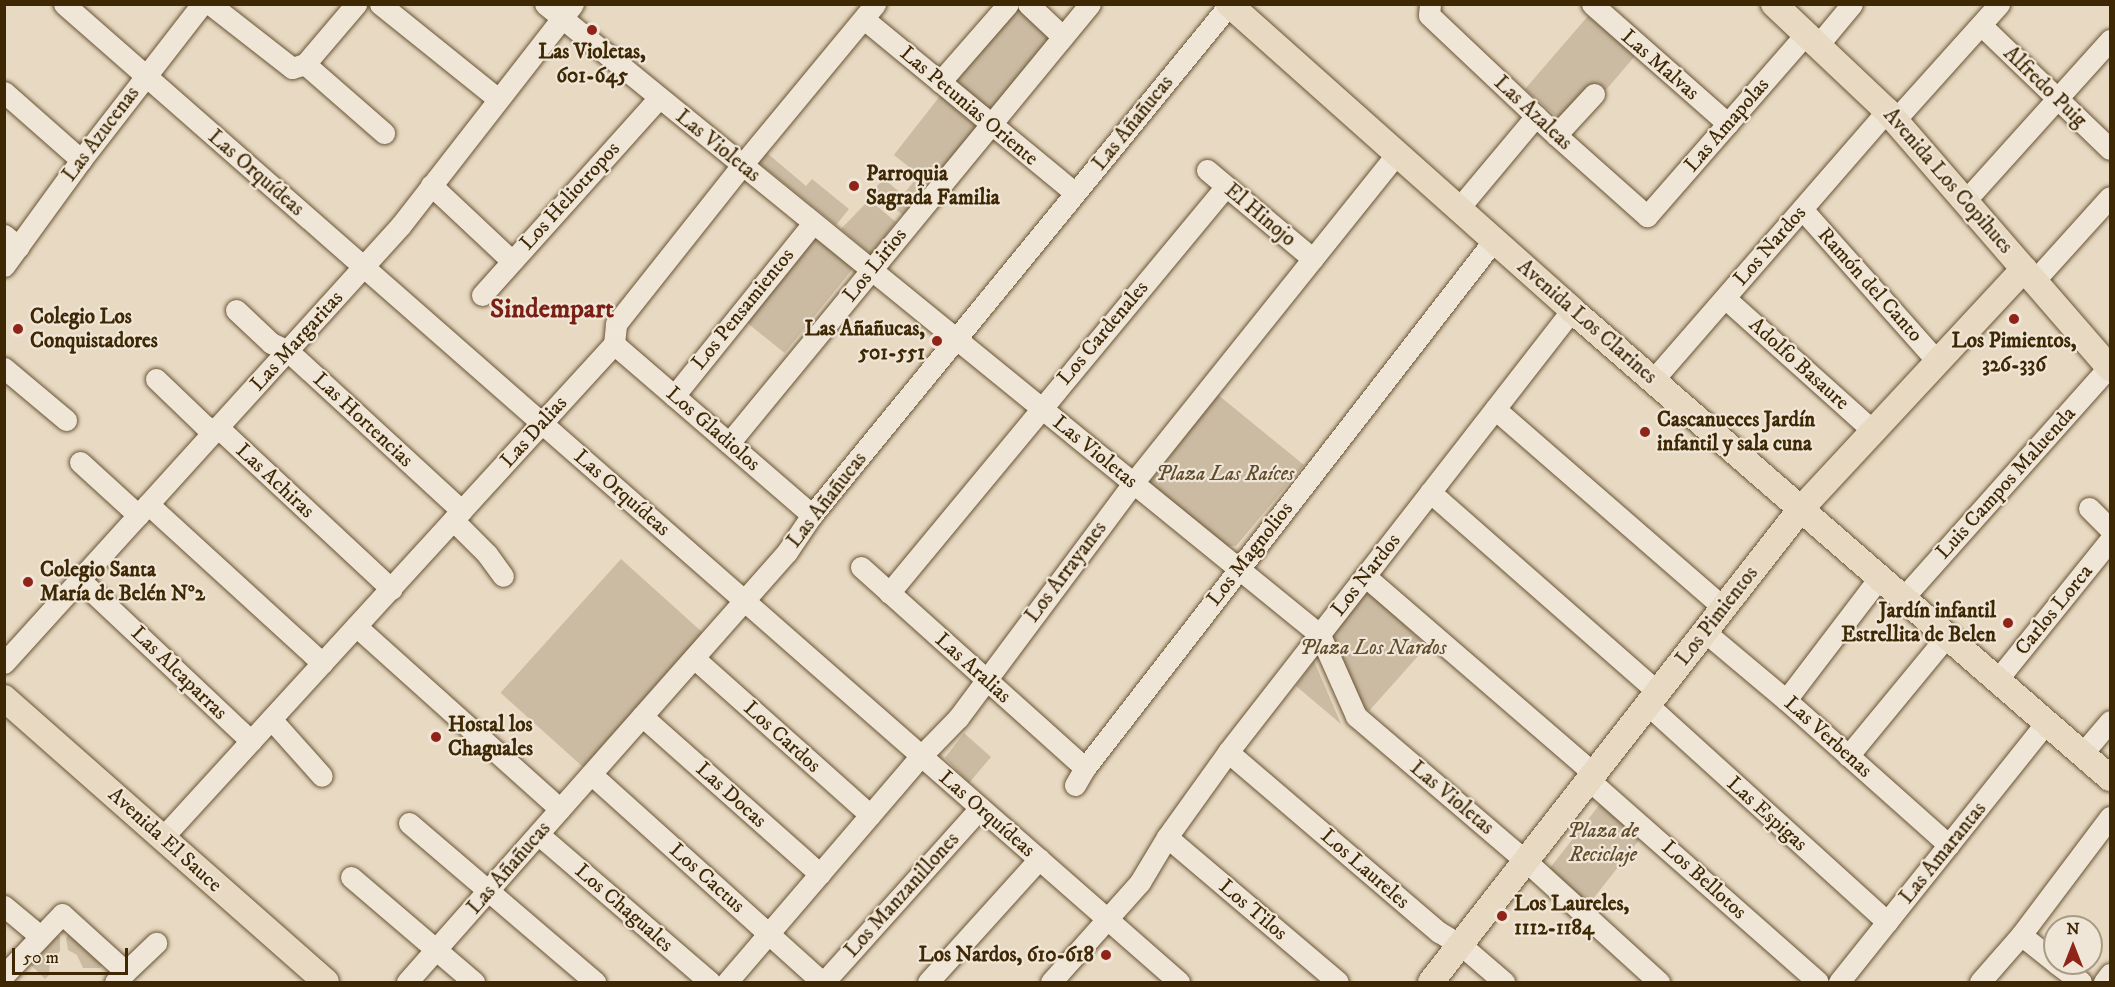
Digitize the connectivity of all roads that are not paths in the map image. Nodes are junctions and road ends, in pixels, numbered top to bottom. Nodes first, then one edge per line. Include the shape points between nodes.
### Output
1 (64, 4) edge
2 (202, 4) edge
3 (210, 4) edge
4 (356, 4) edge
5 (380, 4) edge
6 (545, 4) edge
7 (1008, 4) edge
8 (1028, 4) edge
9 (1090, 4) edge
10 (1430, 4) edge
11 (1592, 4) edge
12 (1774, 4) edge
13 (1852, 4) edge
14 (1999, 4) edge
15 (1229, 5) edge
16 (567, 11) edge
17 (869, 12) edge
18 (1981, 25) junction
19 (1063, 37) junction
20 (1812, 40) junction
21 (2110, 40) edge
22 (305, 64) junction
23 (145, 76) junction
24 (940, 82) junction
25 (4, 92) edge
26 (1594, 94) dead end
27 (659, 98) junction
28 (498, 99) junction
29 (2056, 99) junction
30 (1891, 115) junction
31 (1536, 116) junction
32 (991, 124) junction
33 (1728, 124) junction
34 (384, 133) dead end
35 (1556, 135) junction
36 (2110, 149) edge
37 (1397, 154) junction
38 (81, 160) junction
39 (742, 165) junction
40 (1207, 170) dead end
41 (432, 185) junction
42 (1226, 186) junction
43 (1075, 193) junction
44 (2110, 197) edge
45 (1965, 201) junction
46 (1459, 208) junction
47 (1802, 209) junction
48 (1647, 216) joint
49 (813, 223) junction
50 (1494, 240) junction
51 (12, 241) edge
52 (1313, 259) junction
53 (511, 260) junction
54 (4, 266) edge
55 (363, 267) junction
56 (871, 270) junction
57 (2029, 275) junction
58 (482, 296) dead end
59 (1725, 297) junction
60 (236, 310) dead end
61 (1572, 310) junction
62 (957, 340) junction
63 (615, 344) junction
64 (288, 351) junction
65 (1938, 362) junction
66 (2110, 367) edge
67 (4, 368) edge
68 (156, 379) dead end
69 (1653, 380) junction
70 (674, 396) junction
71 (1040, 408) junction
72 (1495, 409) junction
73 (66, 420) dead end
74 (542, 424) junction
75 (216, 431) junction
76 (1873, 431) junction
77 (729, 443) junction
78 (80, 462) dead end
79 (1133, 483) junction
80 (1430, 492) junction
81 (2089, 508) dead end
82 (143, 510) junction
83 (1800, 510) junction
84 (458, 515) junction
85 (812, 515) junction
86 (2110, 530) edge
87 (2110, 540) edge
88 (861, 567) dead end
89 (1239, 569) junction
90 (502, 576) dead end
91 (1365, 576) junction
92 (1879, 578) junction
93 (80, 580) junction
94 (391, 589) junction
95 (889, 593) junction
96 (1903, 598) junction
97 (744, 601) junction
98 (1724, 608) junction
99 (357, 626) junction
100 (1705, 632) junction
101 (1320, 635) junction
102 (1947, 636) junction
103 (693, 658) junction
104 (4, 663) edge
105 (322, 663) junction
106 (985, 679) junction
107 (1997, 680) junction
108 (4, 698) edge
109 (1653, 699) junction
110 (1786, 699) junction
111 (642, 716) junction
112 (272, 719) junction
113 (2110, 721) edge
114 (2046, 723) junction
115 (251, 741) junction
116 (1228, 752) junction
117 (2082, 754) junction
118 (921, 756) junction
119 (1848, 756) junction
120 (591, 774) junction
121 (322, 776) dead end
122 (1080, 777) joint
123 (1592, 777) junction
124 (2110, 778) edge
125 (980, 808) junction
126 (560, 809) junction
127 (870, 815) junction
128 (2110, 817) edge
129 (409, 822) dead end
130 (538, 834) junction
131 (163, 837) junction
132 (1167, 837) junction
133 (1949, 845) junction
134 (1039, 859) junction
135 (1526, 861) junction
136 (820, 874) junction
137 (351, 877) dead end
138 (488, 891) junction
139 (4, 906) edge
140 (1108, 920) junction
141 (1887, 922) junction
142 (768, 934) junction
143 (2020, 934) junction
144 (40, 936) junction
145 (156, 943) dead end
146 (1461, 945) junction
147 (436, 950) junction
148 (2043, 952) edge
149 (2110, 974) edge
150 (4, 975) edge
151 (121, 977) edge
152 (326, 982) edge
153 (407, 982) edge
154 (474, 982) edge
155 (595, 982) edge
156 (710, 982) edge
157 (727, 982) edge
158 (823, 982) edge
159 (928, 982) edge
160 (1053, 982) edge
161 (1179, 982) edge
162 (1338, 982) edge
163 (1431, 982) edge
164 (1504, 982) edge
165 (1659, 982) edge
166 (1818, 982) edge
167 (1839, 982) edge
168 (1980, 982) edge
169 (2104, 982) edge

1 - 23 street, Las Orquídeas
2 - 23 street, Las Azucenas
3 - 22 street via 292,68
4 - 22 street
5 - 28 street
6 - 16 street, Las Violetas
7 - 24 street
8 - 19 street
9 - 19 street, Los Lirios
10 - 31 street, Las Azaleas via 1429,15
11 - 33 street, Las Malvas
12 - 20 main road, Avenida Los Copihues
13 - 20 street, Las Amapolas
14 - 18 street, Los Nardos
15 - 37 main road, Avenida Los Clarines
15 - 43 street, Las Añañucas
16 - 27 street, Las Violetas
16 - 28 street, Las Margaritas
17 - 24 street, Las Petunias Oriente
17 - 39 street, Las Dalias
18 - 29 street, Alfredo Puig
18 - 30 street, Los Nardos
19 - 32 street, Los Lirios
20 - 30 main road, Avenida Los Copihues
20 - 33 street, Las Amapolas
21 - 29 street
22 - 34 street
23 - 38 street, Las Azucenas
23 - 55 street, Las Orquídeas
24 - 32 street, Las Petunias Oriente
25 - 38 street
26 - 35 street
27 - 39 street, Las Violetas
27 - 53 street, Los Heliotropos
28 - 41 street, Las Margaritas
29 - 36 street, Alfredo Puig
29 - 45 street
30 - 45 main road, Avenida Los Copihues
30 - 47 street, Los Nardos
31 - 35 street, Las Azaleas
31 - 46 street
32 - 43 street, Las Petunias Oriente
32 - 56 street, Los Lirios
33 - 48 street, Las Amapolas
35 - 48 street, Las Azaleas
37 - 46 main road, Avenida Los Clarines
37 - 52 street, Los Arrayanes
38 - 51 street, Las Azucenas
39 - 49 street, Las Violetas
39 - 63 street, Las Dalias via 616,324
40 - 42 street, El Hinojo
41 - 53 street
41 - 55 street, Las Margaritas
42 - 52 street, El Hinojo
42 - 71 street, Los Cardenales
43 - 62 street, Las Añañucas
44 - 57 street, Los Pimientos
45 - 57 main road, Avenida Los Copihues
46 - 50 main road, Avenida Los Clarines
47 - 59 street, Los Nardos
47 - 65 street, Ramón del Canto
49 - 56 street, Las Violetas
49 - 70 street, Los Pensamientos
50 - 61 main road, Avenida Los Clarines
50 - 89 street, Los Magnolios
51 - 54 street, Las Azucenas
52 - 79 street, Los Arrayanes
53 - 58 street, Los Heliotropos
55 - 64 street, Las Margaritas
55 - 74 street, Las Orquídeas
56 - 62 street, Las Violetas
56 - 77 street, Los Lirios
57 - 65 main road, Los Pimientos
57 - 66 main road, Avenida Los Copihues
59 - 69 street, Los Nardos
59 - 76 street, Adolfo Basaure
60 - 64 street, Las Hortencias via 272,343
61 - 69 main road, Avenida Los Clarines
61 - 72 street, Los Nardos
62 - 71 street, Las Violetas
62 - 85 street, Las Añañucas
63 - 70 street, Los Gladiolos
63 - 74 street, Las Dalias
64 - 75 street, Las Margaritas
64 - 84 street, Las Hortencias
65 - 76 main road, Los Pimientos
66 - 96 street, Luis Campos Maluenda
67 - 73 street
68 - 75 street, Las Achiras via 205,426
69 - 83 main road, Avenida Los Clarines
70 - 77 street, Los Gladiolos
71 - 79 street, Las Violetas
71 - 95 street, Los Cardenales
72 - 80 street, Los Nardos
72 - 98 street
74 - 84 street, Las Dalias
74 - 97 street, Las Orquídeas
75 - 82 street, Las Margaritas
75 - 94 street, Las Achiras via 224,433
76 - 83 main road, Los Pimientos
77 - 85 street, Los Gladiolos
78 - 82 street
79 - 89 street, Las Violetas
79 - 106 street, Los Arrayanes
80 - 91 street, Los Nardos
80 - 109 street, Las Espigas
81 - 86 street
82 - 93 street, Las Margaritas
82 - 105 street
83 - 92 main road, Avenida Los Clarines
83 - 98 main road, Los Pimientos
84 - 90 street, Las Hortencias
84 - 94 street, Las Dalias
85 - 97 street, Las Añañucas via 787,552
87 - 107 street, Carlos Lorca
88 - 95 street, Las Aralias
89 - 101 street, Las Violetas
89 - 122 street, Los Magnolios
91 - 101 street, Los Nardos
91 - 123 street, Los Bellotos
92 - 96 main road, Avenida Los Clarines
92 - 110 street
93 - 104 street, Las Margaritas
93 - 115 street, Las Alcaparras
94 - 99 street, Las Dalias
95 - 106 street, Las Aralias
96 - 102 main road, Avenida Los Clarines
97 - 103 street, Las Añañucas
97 - 118 street, Las Orquídeas
98 - 100 main road, Los Pimientos
99 - 105 street, Las Dalias
99 - 126 street
100 - 109 main road, Los Pimientos
100 - 110 street, Las Verbenas
101 - 116 street, Los Nardos
101 - 135 street, Las Violetas via 1356,716
102 - 107 main road, Avenida Los Clarines
102 - 119 street
103 - 111 street, Las Añañucas
103 - 127 street, Los Cardos
105 - 112 street, Las Dalias
106 - 118 street, Los Arrayanes via 958,718
106 - 122 street, Las Aralias
107 - 114 main road, Avenida Los Clarines
108 - 131 main road, Avenida El Sauce
109 - 123 main road, Los Pimientos
109 - 141 street, Las Espigas
110 - 119 street, Las Verbenas
111 - 120 street, Las Añañucas
111 - 136 street, Las Docas
112 - 115 street, Las Dalias
112 - 121 street
113 - 117 street
114 - 117 main road, Avenida Los Clarines
114 - 133 street, Las Amarantas
115 - 131 street, Las Dalias
116 - 132 street, Los Nardos
116 - 146 street, Los Laureles via 1439,932
117 - 124 main road, Avenida Los Clarines
118 - 125 street, Las Orquídeas
118 - 127 street, Los Arrayanes
119 - 133 street, Las Verbenas
120 - 126 street, Las Añañucas
120 - 142 street, Los Cactus
123 - 135 main road, Los Pimientos
123 - 166 street, Los Bellotos
125 - 134 street, Las Orquídeas
125 - 158 street, Los Manzanillones
126 - 130 street, Las Añañucas
127 - 136 street, Los Arrayanes
128 - 143 street
129 - 138 street
130 - 138 street, Las Añañucas
130 - 156 street, Los Chaguales
131 - 152 main road, Avenida El Sauce
132 - 140 street, Los Nardos via 1140,882
132 - 162 street, Los Tilos
133 - 141 street, Las Amarantas
134 - 140 street, Las Orquídeas
134 - 159 street
135 - 146 main road, Los Pimientos
135 - 165 street, Las Violetas
136 - 142 street, Los Arrayanes
137 - 147 street
138 - 147 street, Las Añañucas
138 - 155 street
139 - 144 street
140 - 160 street, Los Nardos
140 - 161 street, Las Orquídeas
141 - 167 street, Las Amarantas
142 - 157 street, Los Arrayanes
142 - 158 street, Los Cactus
143 - 148 street
143 - 168 street
144 - 150 street
144 - 151 street via 62,914
145 - 151 street
146 - 163 main road, Los Pimientos
146 - 164 street, Los Laureles
147 - 153 street, Las Añañucas
147 - 154 street
149 - 169 street

